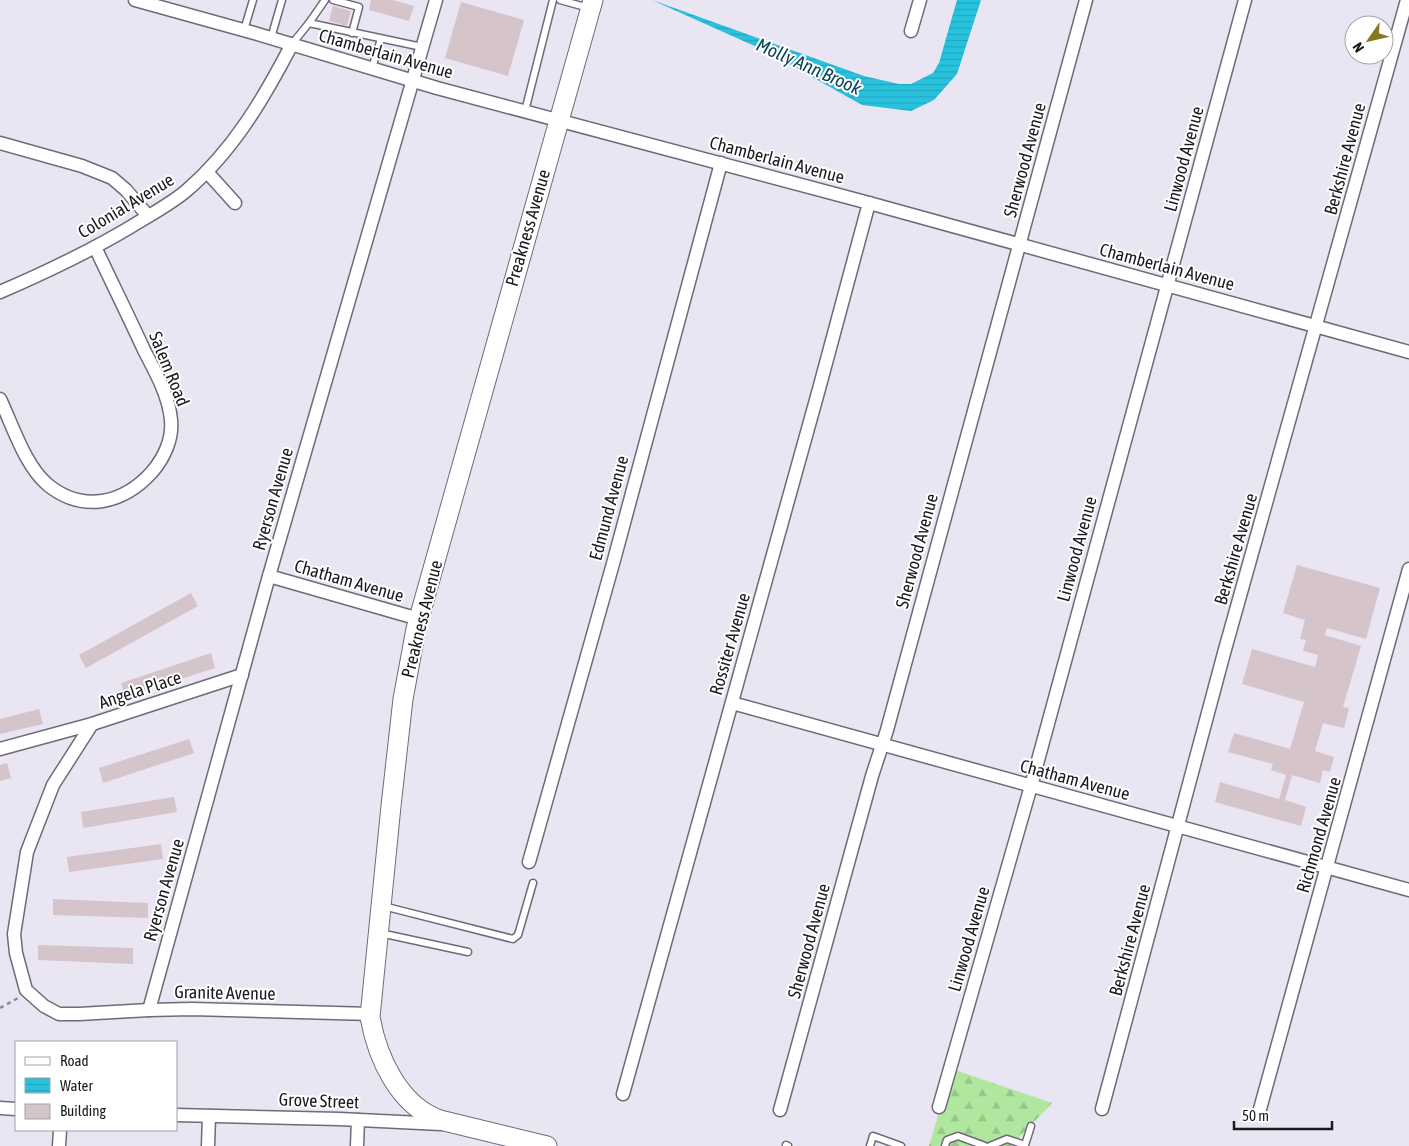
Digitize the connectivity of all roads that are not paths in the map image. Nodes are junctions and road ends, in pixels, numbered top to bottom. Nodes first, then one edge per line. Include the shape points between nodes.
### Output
1 (136, 0) edge
2 (253, 0) edge
3 (282, 0) edge
4 (326, 0) edge
5 (332, 0) edge
6 (436, 0) edge
7 (553, 0) edge
8 (560, 0) edge
9 (920, 0) edge
10 (1086, 0) edge
11 (1245, 0) edge
12 (1406, 0) edge
13 (592, 4) edge
14 (309, 23) junction
15 (244, 30) junction
16 (911, 31) dead end
17 (352, 33) junction
18 (271, 38) junction
19 (381, 39) junction
20 (292, 44) junction
21 (422, 47) junction
22 (372, 68) junction
23 (412, 80) junction
24 (525, 111) junction
25 (559, 120) junction
26 (0, 143) edge
27 (721, 163) junction
28 (207, 172) junction
29 (869, 203) junction
30 (235, 204) dead end
31 (148, 216) junction
32 (1020, 244) junction
33 (94, 247) junction
34 (6, 285) edge
35 (1167, 285) junction
36 (0, 292) edge
37 (1317, 326) junction
38 (1409, 352) edge
39 (0, 400) edge
40 (1409, 569) edge
41 (269, 576) junction
42 (419, 620) junction
43 (242, 675) junction
44 (732, 703) junction
45 (92, 724) junction
46 (882, 745) junction
47 (0, 749) edge
48 (1031, 786) junction
49 (1179, 827) junction
50 (528, 862) dead end
51 (1328, 868) junction
52 (533, 883) dead end
53 (1409, 890) edge
54 (382, 906) junction
55 (379, 933) junction
56 (468, 952) dead end
57 (149, 1010) junction
58 (80, 1014) joint
59 (371, 1014) junction
60 (623, 1094) dead end
61 (939, 1107) dead end
62 (0, 1108) edge
63 (1102, 1108) dead end
64 (15, 1109) edge
65 (1260, 1109) dead end
66 (780, 1110) dead end
67 (178, 1115) edge
68 (209, 1116) junction
69 (358, 1120) junction
70 (460, 1125) junction
71 (1031, 1126) dead end
72 (60, 1131) edge
73 (59, 1146) edge
74 (208, 1146) edge
75 (357, 1146) edge
76 (547, 1146) edge
77 (870, 1146) edge
78 (901, 1146) edge
79 (945, 1146) edge
80 (985, 1146) edge
81 (990, 1146) edge

1 - 15 street, Chamberlain Avenue
2 - 15 lane
3 - 18 lane
4 - 14 lane
5 - 17 lane via 359,7
6 - 21 street, Ryerson Avenue
7 - 24 lane
8 - 13 lane
9 - 16 street
10 - 32 street, Sherwood Avenue
11 - 35 street, Linwood Avenue
12 - 37 street, Berkshire Avenue
13 - 25 main road, Preakness Avenue
14 - 17 lane
14 - 20 lane
15 - 18 street, Chamberlain Avenue
17 - 19 lane
18 - 20 street, Chamberlain Avenue
19 - 21 lane
19 - 22 lane
20 - 22 street, Chamberlain Avenue
20 - 28 street, Colonial Avenue via 255,111
21 - 23 street, Ryerson Avenue
22 - 23 street, Chamberlain Avenue
23 - 24 street, Chamberlain Avenue
23 - 41 street, Ryerson Avenue
24 - 25 street, Chamberlain Avenue
25 - 27 street, Chamberlain Avenue
25 - 42 main road, Preakness Avenue
26 - 31 street via 82,166 112,178
27 - 29 street, Chamberlain Avenue
27 - 50 street, Edmund Avenue via 614,560
28 - 30 street
28 - 31 street, Colonial Avenue via 186,192
29 - 32 street, Chamberlain Avenue
29 - 44 street, Rossiter Avenue
31 - 33 street, Colonial Avenue
32 - 35 street, Chamberlain Avenue
32 - 46 street, Sherwood Avenue
33 - 34 street, Colonial Avenue
33 - 39 street, Salem Road via 161,385 170,411 172,428 162,459 142,483 128,493 105,501 86,502 66,496 34,470
34 - 36 street, Colonial Avenue
35 - 37 street, Chamberlain Avenue
35 - 48 street, Linwood Avenue
37 - 38 street, Chamberlain Avenue
37 - 49 street, Berkshire Avenue via 1224,653
40 - 51 street, Richmond Avenue
41 - 42 street, Chatham Avenue
41 - 43 street, Ryerson Avenue
42 - 54 main road, Preakness Avenue via 403,698
43 - 45 street, Angela Place
43 - 57 street, Ryerson Avenue
44 - 46 street, Chatham Avenue
44 - 60 street, Rossiter Avenue
45 - 47 street
45 - 58 street, Angela Place via 53,785 27,852 14,934 26,990 59,1014
46 - 48 street, Chatham Avenue
46 - 66 street, Sherwood Avenue
48 - 49 street, Chatham Avenue
48 - 61 street, Linwood Avenue
49 - 51 street, Chatham Avenue
49 - 63 street, Berkshire Avenue
51 - 53 street, Chatham Avenue
51 - 65 street, Richmond Avenue
52 - 54 lane via 518,935 513,939
54 - 55 main road, Preakness Avenue
55 - 56 lane
55 - 59 main road, Preakness Avenue
57 - 58 street, Granite Avenue
57 - 59 street, Granite Avenue
59 - 70 main road, Preakness Avenue via 381,1060 398,1086 414,1105 431,1117
62 - 64 street
67 - 68 street, Grove Street
68 - 69 street, Grove Street
68 - 74 street
69 - 70 street, Grove Street
69 - 75 street
70 - 76 main road, Preakness Avenue
71 - 81 lane via 1025,1145 1007,1139
72 - 73 street
77 - 78 lane via 873,1136
79 - 80 lane via 947,1140 958,1136

